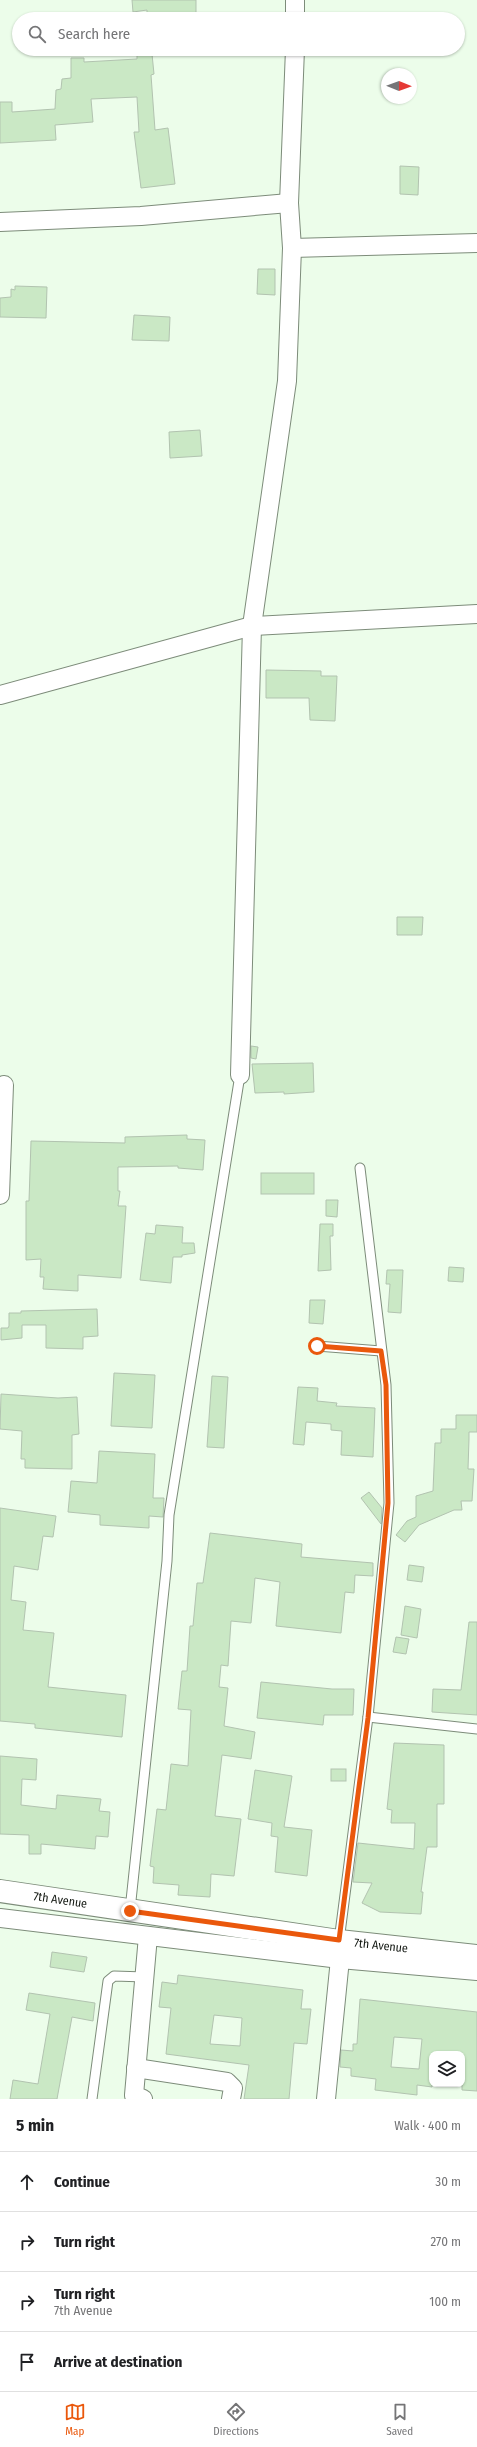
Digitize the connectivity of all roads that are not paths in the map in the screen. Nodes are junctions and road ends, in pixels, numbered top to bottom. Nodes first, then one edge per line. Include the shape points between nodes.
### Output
1 (295, 0) edge
2 (295, 12) edge
3 (295, 56) edge
4 (289, 203) junction
5 (0, 222) edge
6 (477, 242) edge
7 (292, 248) junction
8 (477, 614) edge
9 (252, 626) junction
10 (0, 695) edge
11 (240, 1075) joint
12 (4, 1085) dead end
13 (360, 1168) dead end
14 (0, 1195) edge
15 (317, 1346) dead end
16 (381, 1351) junction
17 (368, 1718) junction
18 (477, 1729) edge
19 (0, 1891) edge
20 (130, 1911) junction
21 (0, 1918) edge
22 (148, 1936) junction
23 (339, 1950) junction
24 (477, 1956) edge
25 (477, 1971) edge
26 (145, 1977) junction
27 (136, 2068) junction
28 (92, 2099) edge
29 (143, 2099) edge
30 (231, 2099) edge
31 (326, 2099) edge

1 - 2 street
3 - 4 street
4 - 5 street via 141,216
4 - 7 street
6 - 7 street
7 - 9 street via 287,381
8 - 9 street
9 - 10 street
9 - 11 street
11 - 20 lane via 169,1515 167,1561
12 - 14 street
13 - 16 lane
15 - 16 lane
16 - 17 lane via 386,1385 388,1503
17 - 18 lane
17 - 23 lane
19 - 20 main road, 7th Avenue
20 - 23 main road, 7th Avenue
21 - 22 street
22 - 23 street
22 - 26 street
23 - 24 main road, 7th Avenue
23 - 25 street
23 - 31 street
26 - 27 street
26 - 28 lane via 114,1976 108,1981
27 - 29 street via 134,2095
27 - 30 street via 227,2082 233,2088

